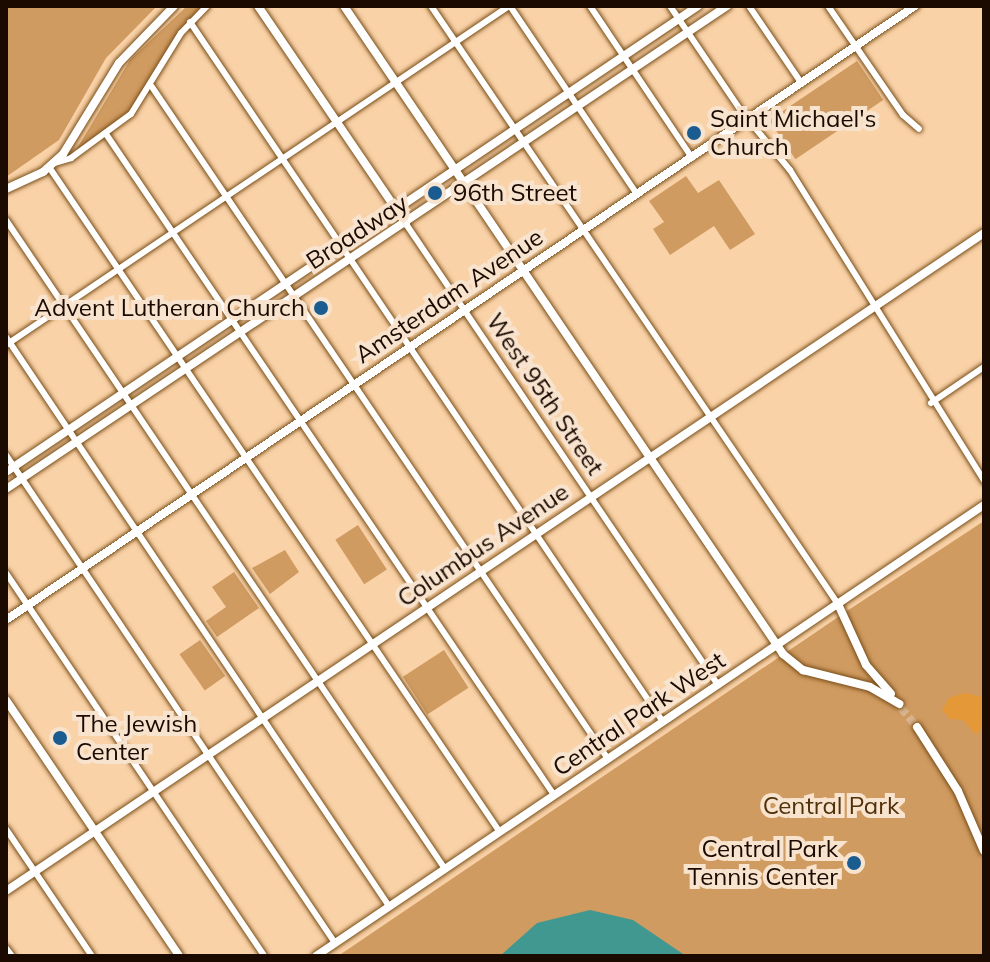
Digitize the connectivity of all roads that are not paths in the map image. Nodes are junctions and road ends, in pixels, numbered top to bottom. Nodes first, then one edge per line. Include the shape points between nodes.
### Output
1 (174, 6) edge
2 (207, 6) edge
3 (258, 6) edge
4 (344, 6) edge
5 (431, 6) edge
6 (509, 6) edge
7 (590, 6) edge
8 (670, 6) edge
9 (698, 6) edge
10 (727, 6) edge
11 (749, 6) edge
12 (828, 6) edge
13 (911, 7) edge
14 (679, 19) junction
15 (190, 22) junction
16 (687, 32) junction
17 (455, 42) junction
18 (856, 47) junction
19 (624, 56) junction
20 (632, 69) junction
21 (396, 82) junction
22 (802, 84) junction
23 (152, 87) junction
24 (569, 93) junction
25 (577, 106) junction
26 (749, 120) junction
27 (338, 121) junction
28 (514, 129) junction
29 (919, 129) dead end
30 (106, 134) junction
31 (523, 142) junction
32 (692, 158) junction
33 (282, 159) junction
34 (52, 165) junction
35 (455, 168) junction
36 (465, 184) junction
37 (6, 189) edge
38 (637, 194) junction
39 (228, 195) junction
40 (396, 208) junction
41 (6, 220) edge
42 (406, 224) junction
43 (582, 231) junction
44 (173, 232) junction
45 (984, 233) edge
46 (342, 246) junction
47 (351, 259) junction
48 (120, 269) junction
49 (523, 270) junction
50 (287, 283) junction
51 (296, 296) junction
52 (877, 304) junction
53 (64, 306) junction
54 (464, 310) junction
55 (233, 320) junction
56 (241, 332) junction
57 (7, 342) edge
58 (410, 346) junction
59 (179, 357) junction
60 (984, 367) edge
61 (187, 368) junction
62 (355, 384) junction
63 (123, 394) junction
64 (931, 403) junction
65 (131, 406) junction
66 (709, 417) junction
67 (301, 420) junction
68 (68, 431) junction
69 (76, 442) junction
70 (6, 455) edge
71 (247, 457) junction
72 (649, 457) junction
73 (10, 470) edge
74 (22, 478) junction
75 (984, 481) edge
76 (6, 489) edge
77 (191, 495) junction
78 (590, 497) junction
79 (984, 505) edge
80 (136, 532) junction
81 (536, 533) junction
82 (82, 568) junction
83 (480, 570) junction
84 (6, 573) edge
85 (838, 604) junction
86 (27, 605) junction
87 (427, 607) junction
88 (6, 620) edge
89 (373, 643) junction
90 (777, 645) junction
91 (317, 681) junction
92 (718, 685) junction
93 (6, 700) edge
94 (262, 718) junction
95 (663, 722) junction
96 (917, 727) tunnel mouth
97 (208, 755) junction
98 (608, 759) junction
99 (153, 792) junction
100 (554, 795) junction
101 (6, 829) edge
102 (499, 831) junction
103 (95, 832) junction
104 (984, 851) edge
105 (445, 869) junction
106 (35, 872) junction
107 (6, 891) edge
108 (389, 906) junction
109 (335, 943) junction
110 (6, 948) edge
111 (12, 956) edge
112 (92, 956) edge
113 (179, 956) edge
114 (264, 956) edge
115 (316, 956) edge

1 - 34 main road via 119,63
2 - 15 street
3 - 27 main road, West 95th Street
4 - 21 main road
5 - 17 street
6 - 17 street
6 - 24 street
7 - 19 street
8 - 14 street
9 - 14 main road, Broadway
10 - 16 main road, Broadway
11 - 22 street
12 - 18 street
13 - 18 main road, Amsterdam Avenue
14 - 16 street
14 - 19 main road, Broadway
15 - 23 street
15 - 33 street
16 - 20 main road, Broadway
16 - 26 street
17 - 21 street
17 - 28 street
18 - 22 main road, Amsterdam Avenue
18 - 29 street via 903,115
19 - 20 street
19 - 24 main road, Broadway
20 - 25 main road, Broadway
20 - 32 street
21 - 27 street
21 - 35 main road
22 - 26 main road, Amsterdam Avenue
23 - 30 street
23 - 39 street
24 - 25 street
24 - 28 main road, Broadway
25 - 31 main road, Broadway
25 - 38 street
26 - 32 main road, Amsterdam Avenue
26 - 52 street via 790,170
27 - 33 street
27 - 40 main road, West 95th Street
28 - 31 street
28 - 35 main road, Broadway
30 - 34 street
30 - 44 street
31 - 36 main road, Broadway
31 - 43 street
32 - 38 main road, Amsterdam Avenue
33 - 39 street
33 - 46 street
34 - 37 main road
34 - 48 street
35 - 36 main road
35 - 40 main road, Broadway
36 - 42 main road, Broadway
36 - 49 main road
38 - 43 main road, Amsterdam Avenue
39 - 44 street
39 - 50 street
40 - 42 main road, West 95th Street
40 - 46 main road, Broadway
41 - 53 street
42 - 47 main road, Broadway
42 - 54 street, West 95th Street
43 - 49 main road, Amsterdam Avenue
43 - 66 street
44 - 48 street
44 - 55 street
45 - 52 main road, Columbus Avenue
46 - 47 street
46 - 50 main road, Broadway
47 - 51 main road, Broadway
47 - 58 street
48 - 53 street
48 - 59 street
49 - 54 main road, Amsterdam Avenue
49 - 72 main road
50 - 51 street
50 - 55 main road, Broadway
51 - 56 main road, Broadway
51 - 62 street
52 - 64 street
52 - 66 main road, Columbus Avenue
53 - 57 street
53 - 63 street
54 - 58 main road, Amsterdam Avenue
54 - 78 street, West 95th Street
55 - 56 street
55 - 59 main road, Broadway
56 - 61 main road, Broadway
56 - 67 street
57 - 68 street
58 - 62 main road, Amsterdam Avenue
58 - 81 street
59 - 61 street
59 - 63 main road, Broadway
60 - 64 street
61 - 65 main road, Broadway
61 - 71 street
62 - 67 main road, Amsterdam Avenue
62 - 83 street
63 - 65 street
63 - 68 main road, Broadway
64 - 75 street
65 - 69 main road, Broadway
65 - 77 street
66 - 72 main road, Columbus Avenue
66 - 85 street
67 - 71 main road, Amsterdam Avenue
67 - 87 street
68 - 69 street
68 - 73 main road, Broadway
69 - 74 main road, Broadway
69 - 80 street
70 - 73 street
71 - 77 main road, Amsterdam Avenue
71 - 89 street
72 - 78 main road, Columbus Avenue
72 - 90 main road
73 - 74 street
74 - 76 main road, Broadway
74 - 82 street
77 - 80 main road, Amsterdam Avenue
77 - 91 street
78 - 81 main road, Columbus Avenue
78 - 92 street, West 95th Street
79 - 85 main road, Central Park West
80 - 82 main road, Amsterdam Avenue
80 - 94 street
81 - 83 main road, Columbus Avenue
81 - 95 street
82 - 86 main road, Amsterdam Avenue
82 - 97 street
83 - 87 main road, Columbus Avenue
83 - 98 street
84 - 86 street
85 - 90 main road, Central Park West
85 - 90 main road via 866,665 900,706 874,688 803,670
86 - 88 main road, Amsterdam Avenue
86 - 99 street
87 - 89 main road, Columbus Avenue
87 - 100 street
89 - 91 main road, Columbus Avenue
89 - 102 street
90 - 92 main road, Central Park West
91 - 94 main road, Columbus Avenue
91 - 105 street
92 - 95 main road, Central Park West
93 - 103 main road
94 - 97 main road, Columbus Avenue
94 - 108 street
95 - 98 main road, Central Park West
96 - 104 main road via 958,791
97 - 99 main road, Columbus Avenue
97 - 109 street
98 - 100 main road, Central Park West
99 - 103 main road, Columbus Avenue
99 - 114 street
100 - 102 main road, Central Park West
101 - 106 street
102 - 105 main road, Central Park West
103 - 106 main road, Columbus Avenue
103 - 113 main road
105 - 108 main road, Central Park West
106 - 107 main road, Columbus Avenue
106 - 112 street
108 - 109 main road, Central Park West
109 - 115 main road, Central Park West
110 - 111 street

